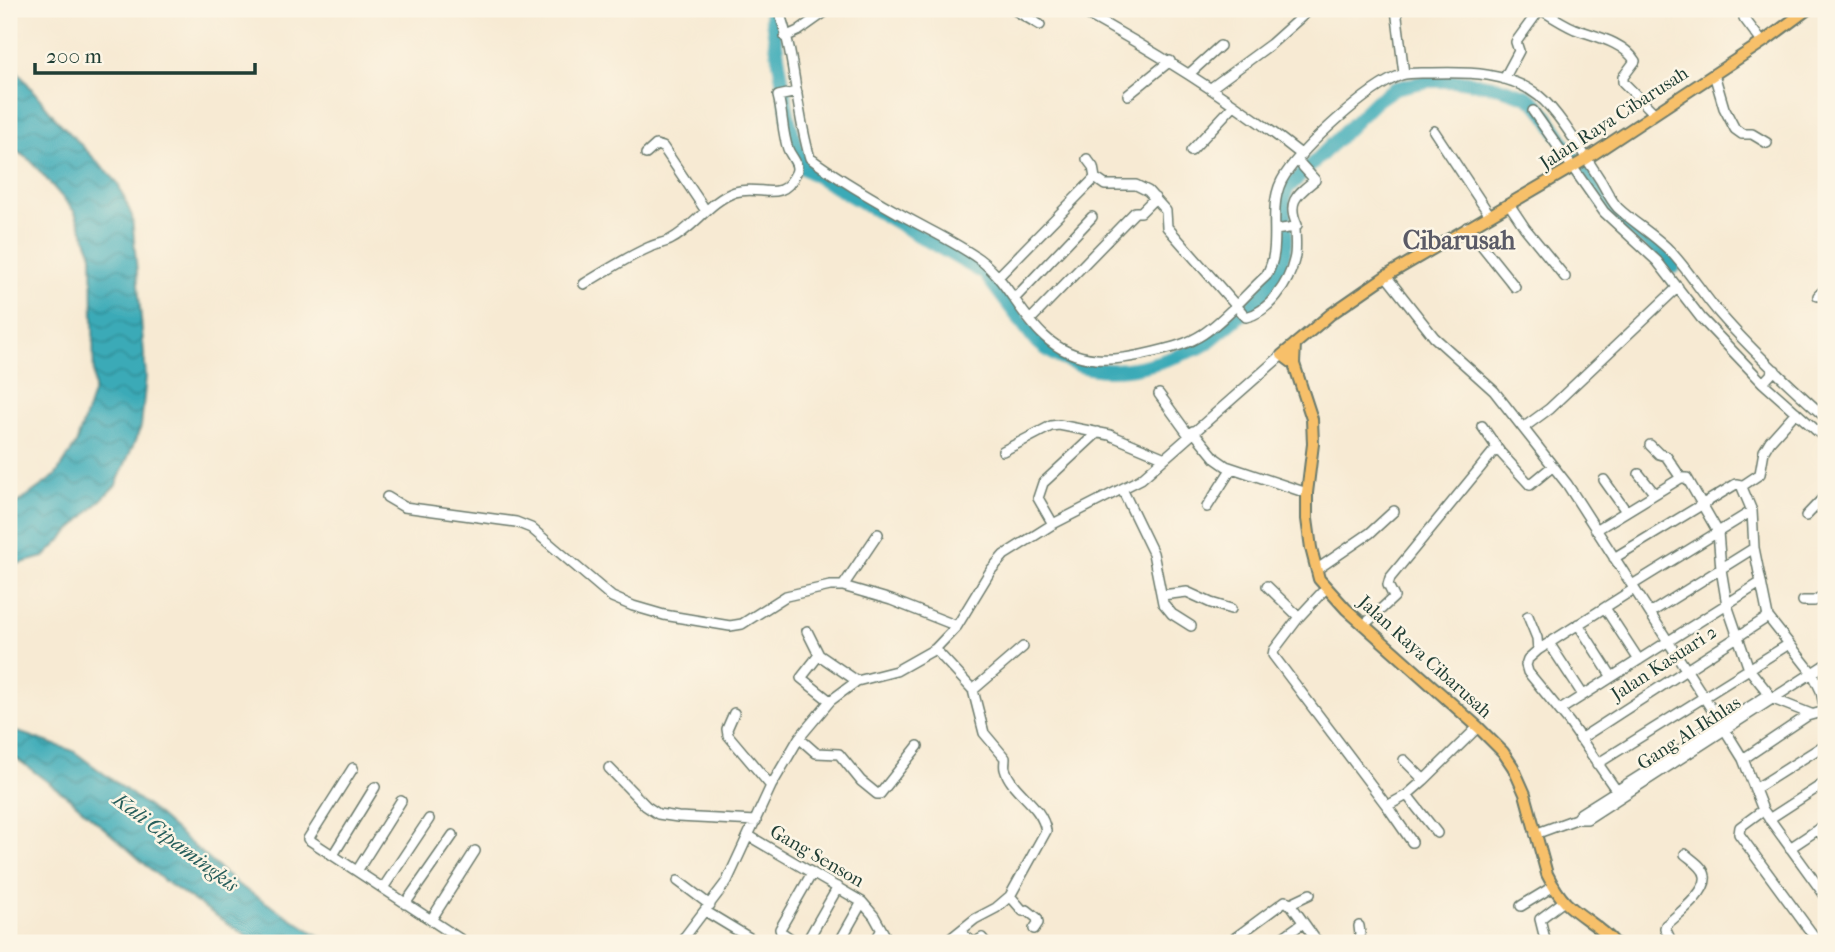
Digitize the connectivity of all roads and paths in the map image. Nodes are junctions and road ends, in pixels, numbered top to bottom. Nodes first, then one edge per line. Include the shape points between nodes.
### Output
1 (778, 9) edge
2 (829, 9) edge
3 (1013, 9) edge
4 (1078, 9) edge
5 (1396, 9) edge
6 (1540, 9) edge
7 (1808, 9) edge
8 (1303, 11) edge
9 (1090, 12) edge
10 (1744, 18) dead end
11 (1040, 25) dead end
12 (785, 37) junction
13 (1762, 42) junction
14 (1220, 46) dead end
15 (1170, 61) junction
16 (1189, 74) junction
17 (1404, 74) junction
18 (1714, 74) junction
19 (1504, 79) junction
20 (1211, 88) junction
21 (794, 93) junction
22 (1128, 94) dead end
23 (1234, 105) junction
24 (1533, 111) dead end
25 (1654, 113) junction
26 (1434, 131) dead end
27 (1767, 143) dead end
28 (1191, 150) dead end
29 (646, 154) dead end
30 (1087, 159) dead end
31 (1301, 161) junction
32 (1579, 163) junction
33 (1095, 178) junction
34 (1155, 198) junction
35 (1509, 204) junction
36 (1610, 210) junction
37 (706, 211) junction
38 (1489, 214) junction
39 (1092, 217) dead end
40 (1467, 227) junction
41 (1294, 228) junction
42 (1277, 230) junction
43 (1386, 276) junction
44 (998, 277) junction
45 (1565, 277) dead end
46 (584, 284) dead end
47 (1684, 286) junction
48 (1515, 287) dead end
49 (1826, 288) edge
50 (1818, 296) dead end
51 (1015, 298) junction
52 (1707, 302) junction
53 (1239, 310) junction
54 (1696, 311) junction
55 (1030, 320) junction
56 (1295, 344) junction
57 (1282, 355) junction
58 (1294, 364) junction
59 (1774, 371) junction
60 (1764, 382) junction
61 (1159, 394) dead end
62 (1796, 412) junction
63 (1826, 418) edge
64 (1482, 426) dead end
65 (1523, 428) junction
66 (1098, 432) junction
67 (1191, 433) junction
68 (1826, 439) edge
69 (1650, 445) dead end
70 (1003, 451) dead end
71 (1500, 452) junction
72 (1165, 458) junction
73 (1553, 466) junction
74 (1232, 468) junction
75 (1639, 474) dead end
76 (1681, 478) junction
77 (1604, 480) dead end
78 (1742, 486) junction
79 (1122, 489) junction
80 (1307, 492) junction
81 (1654, 493) junction
82 (1826, 495) edge
83 (387, 496) dead end
84 (1702, 503) junction
85 (1207, 508) dead end
86 (1394, 511) dead end
87 (1626, 511) junction
88 (1752, 511) junction
89 (1806, 516) dead end
90 (1053, 524) junction
91 (1596, 530) junction
92 (1718, 532) junction
93 (878, 534) dead end
94 (1754, 548) junction
95 (1614, 558) junction
96 (1721, 569) junction
97 (1316, 570) junction
98 (1760, 583) junction
99 (843, 586) junction
100 (1267, 586) dead end
101 (1633, 587) junction
102 (1326, 588) junction
103 (1162, 594) junction
104 (1826, 594) edge
105 (1803, 601) dead end
106 (1727, 605) junction
107 (1605, 608) junction
108 (1231, 609) dead end
109 (1650, 613) junction
110 (1299, 617) junction
111 (1528, 617) dead end
112 (1768, 617) junction
113 (1578, 624) junction
114 (1364, 625) junction
115 (957, 626) junction
116 (1191, 626) dead end
117 (807, 631) dead end
118 (1738, 637) junction
119 (1668, 641) junction
120 (1549, 643) junction
121 (1789, 644) junction
122 (1023, 647) dead end
123 (935, 649) junction
124 (1538, 650) junction
125 (818, 655) junction
126 (1639, 660) junction
127 (1686, 669) junction
128 (1749, 669) junction
129 (1817, 669) edge
130 (1612, 677) junction
131 (857, 681) junction
132 (973, 690) junction
133 (1583, 695) junction
134 (1704, 697) junction
135 (1771, 697) junction
136 (830, 701) junction
137 (1560, 710) junction
138 (734, 713) dead end
139 (1811, 714) junction
140 (1826, 715) edge
141 (1478, 727) junction
142 (1724, 727) junction
143 (799, 738) junction
144 (1580, 738) junction
145 (1826, 744) edge
146 (918, 746) dead end
147 (1743, 759) junction
148 (1404, 760) dead end
149 (1597, 764) junction
150 (353, 768) dead end
151 (609, 768) dead end
152 (1424, 780) junction
153 (1826, 782) edge
154 (771, 786) junction
155 (375, 787) dead end
156 (1755, 789) junction
157 (1407, 794) junction
158 (1619, 794) junction
159 (401, 801) dead end
160 (1387, 806) junction
161 (1763, 810) junction
162 (429, 819) dead end
163 (1769, 819) junction
164 (756, 821) junction
165 (1822, 827) edge
166 (1437, 833) dead end
167 (1535, 834) junction
168 (453, 835) dead end
169 (749, 836) junction
170 (1826, 840) edge
171 (1412, 842) dead end
172 (1790, 848) junction
173 (475, 851) dead end
174 (1685, 854) dead end
175 (333, 855) junction
176 (357, 871) junction
177 (813, 873) junction
178 (678, 881) dead end
179 (1554, 886) junction
180 (838, 887) junction
181 (383, 888) junction
182 (1310, 894) dead end
183 (1010, 896) junction
184 (1826, 897) edge
185 (1564, 901) junction
186 (862, 902) junction
187 (405, 904) junction
188 (1289, 904) junction
189 (1521, 906) dead end
190 (708, 908) junction
191 (431, 920) junction
192 (1303, 923) junction
193 (1359, 926) dead end
194 (1034, 929) dead end
195 (881, 931) junction
196 (960, 932) junction
197 (1826, 933) edge
198 (682, 940) edge
199 (794, 941) dead end
200 (1815, 941) edge
201 (466, 943) edge
202 (694, 943) edge
203 (758, 943) edge
204 (806, 943) edge
205 (839, 943) edge
206 (874, 943) edge
207 (889, 943) edge
208 (945, 943) edge
209 (986, 943) edge
210 (1228, 943) edge
211 (1275, 943) edge
212 (1318, 943) edge
213 (1361, 943) edge
214 (1546, 943) edge
215 (1615, 943) edge
216 (1672, 943) edge

1 - 12 street
2 - 12 street
3 - 11 street
4 - 9 street
5 - 17 street
6 - 19 street via 1516,42 1519,51
6 - 25 street via 1629,53 1635,61 1623,82
7 - 13 main road, Jalan Raya Cibarusah
8 - 20 street via 1271,44
9 - 15 street
10 - 13 street
12 - 21 street
13 - 18 main road, Jalan Raya Cibarusah
14 - 16 street
15 - 16 street
15 - 22 street
16 - 20 street
17 - 19 street via 1461,72
17 - 31 street via 1359,102
18 - 25 main road, Jalan Raya Cibarusah
18 - 27 street via 1735,129
19 - 32 street via 1539,96 1557,117
20 - 23 street
21 - 37 street via 779,95 783,132 798,166 794,177 782,190 735,192
21 - 44 street via 810,158 963,248
23 - 28 street
23 - 31 street
24 - 32 street
25 - 32 main road, Jalan Raya Cibarusah
26 - 38 street
29 - 37 street via 656,145 663,147
30 - 33 street
31 - 41 street via 1315,180 1293,202
31 - 42 street via 1286,174 1277,191
32 - 35 main road, Jalan Raya Cibarusah
32 - 36 street
32 - 36 street
33 - 34 street via 1105,185 1141,187
33 - 44 street
34 - 53 street via 1168,216 1167,227
34 - 55 street via 1135,212
35 - 38 main road, Jalan Raya Cibarusah
35 - 45 street
36 - 47 street
36 - 47 street via 1671,253
37 - 46 street via 670,240
38 - 40 main road, Jalan Raya Cibarusah
39 - 51 street
40 - 43 main road, Jalan Raya Cibarusah
40 - 48 street
41 - 42 street
41 - 53 street via 1294,261 1279,291 1250,317
42 - 53 street via 1271,268
43 - 56 main road, Jalan Raya Cibarusah
43 - 65 street via 1434,337 1494,391
44 - 51 street
47 - 52 street
47 - 54 street
47 - 65 street
49 - 50 street
51 - 55 street
52 - 54 street
52 - 59 street
53 - 55 street via 1186,343 1114,361 1068,353 1045,338
54 - 60 street
56 - 57 main road, Jalan Raya Cibarusah
56 - 58 main road, Jalan Raya Cibarusah
57 - 58 main road
57 - 67 street
58 - 80 main road, Jalan Raya Cibarusah via 1312,419
59 - 60 street
59 - 63 street
60 - 62 street
61 - 67 street
62 - 68 street
62 - 78 street via 1770,440 1760,474
64 - 71 street
65 - 73 street
66 - 70 street via 1051,426
66 - 72 street
66 - 90 street via 1042,484 1038,498
67 - 72 street
67 - 74 street via 1216,459
69 - 76 street via 1666,456
71 - 73 street via 1530,485
71 - 114 street via 1494,452 1390,578 1394,597
72 - 79 street
73 - 91 street
74 - 80 street
74 - 85 street
75 - 81 street
76 - 81 street
76 - 84 street via 1687,478
77 - 87 street
78 - 84 street via 1736,484
78 - 88 street
79 - 90 street
79 - 103 street via 1153,553
80 - 97 main road, Jalan Raya Cibarusah
81 - 87 street
82 - 89 street
83 - 99 street via 404,507 531,528 624,603 664,615 720,626 742,624 786,596
84 - 92 street
84 - 95 street
86 - 97 street
87 - 91 street
88 - 92 street
88 - 94 street
90 - 115 street via 1004,555
91 - 95 street
92 - 96 street
92 - 101 street
93 - 99 street
94 - 96 street
94 - 98 street
95 - 101 street
96 - 106 street
96 - 109 street
97 - 102 main road, Jalan Raya Cibarusah
98 - 106 street
98 - 112 street
99 - 115 street
100 - 110 street
101 - 107 street
101 - 109 street
102 - 110 street
102 - 114 main road, Jalan Raya Cibarusah
103 - 108 street via 1187,592
103 - 116 street via 1167,609
104 - 105 street
106 - 118 street
106 - 119 street
107 - 113 street
107 - 126 street
109 - 119 street
110 - 160 street via 1273,655
111 - 124 street
112 - 118 street, Jalan Kasuari 2
112 - 121 street
113 - 120 street
113 - 130 street
114 - 141 main road, Jalan Raya Cibarusah
115 - 123 street
117 - 125 street
118 - 127 street, Jalan Kasuari 2
118 - 128 street
119 - 126 street
119 - 127 street
120 - 124 street
120 - 133 street
121 - 128 street
121 - 129 street
122 - 132 street
123 - 131 street via 896,670
123 - 132 street
124 - 137 street via 1528,659 1528,673
125 - 131 street
125 - 136 street via 801,678
126 - 130 street
127 - 134 street
127 - 144 street, Jalan Kasuari 2
128 - 134 street
128 - 135 street
129 - 135 street, Gang Al-Ikhlas
129 - 140 street
130 - 133 street
131 - 136 street
132 - 183 street via 984,733 1005,758 1004,769 1045,821 1046,831
133 - 137 street
134 - 142 street
134 - 149 street
135 - 139 street
135 - 142 street, Gang Al-Ikhlas
136 - 143 street
137 - 144 street
138 - 154 street via 728,735
139 - 140 street
139 - 147 street
141 - 152 street
141 - 167 main road, Jalan Raya Cibarusah via 1513,767
142 - 147 street
142 - 158 street, Gang Al-Ikhlas
143 - 146 street via 816,753 839,754 878,794
143 - 154 street
144 - 149 street
145 - 156 street
147 - 156 street
148 - 152 street
149 - 158 street
150 - 175 street via 308,839
151 - 164 street via 658,814
152 - 157 street
153 - 163 street
154 - 164 street
155 - 175 street
156 - 161 street
157 - 160 street
157 - 166 street
158 - 167 street, Gang Al-Ikhlas via 1587,819
159 - 176 street
160 - 171 street
161 - 163 street
161 - 200 street via 1740,827 1739,834
162 - 181 street
163 - 172 street
164 - 169 street
165 - 170 street
165 - 172 street
167 - 179 main road, Jalan Raya Cibarusah
168 - 187 street
169 - 177 street, Gang Senson
169 - 190 street
172 - 184 street
173 - 191 street
174 - 216 street via 1700,867 1705,880 1700,893 1666,925
175 - 176 street
176 - 181 street
177 - 180 street, Gang Senson
177 - 199 street via 780,929
178 - 190 street
179 - 185 main road, Jalan Raya Cibarusah
179 - 189 street
180 - 186 street, Gang Senson
180 - 204 street
181 - 187 street
182 - 188 street
183 - 194 street via 1037,918
183 - 196 street
185 - 214 street via 1540,919
185 - 215 main road, Jalan Raya Cibarusah
186 - 195 street, Gang Senson
186 - 205 street
187 - 191 street
188 - 192 street
188 - 210 street via 1283,902
190 - 198 street
190 - 203 street
191 - 201 street
192 - 211 street
192 - 212 street
193 - 213 street
195 - 206 street
195 - 207 street, Gang Senson
196 - 208 street
196 - 209 street via 968,941 982,938
197 - 200 street
198 - 202 street

